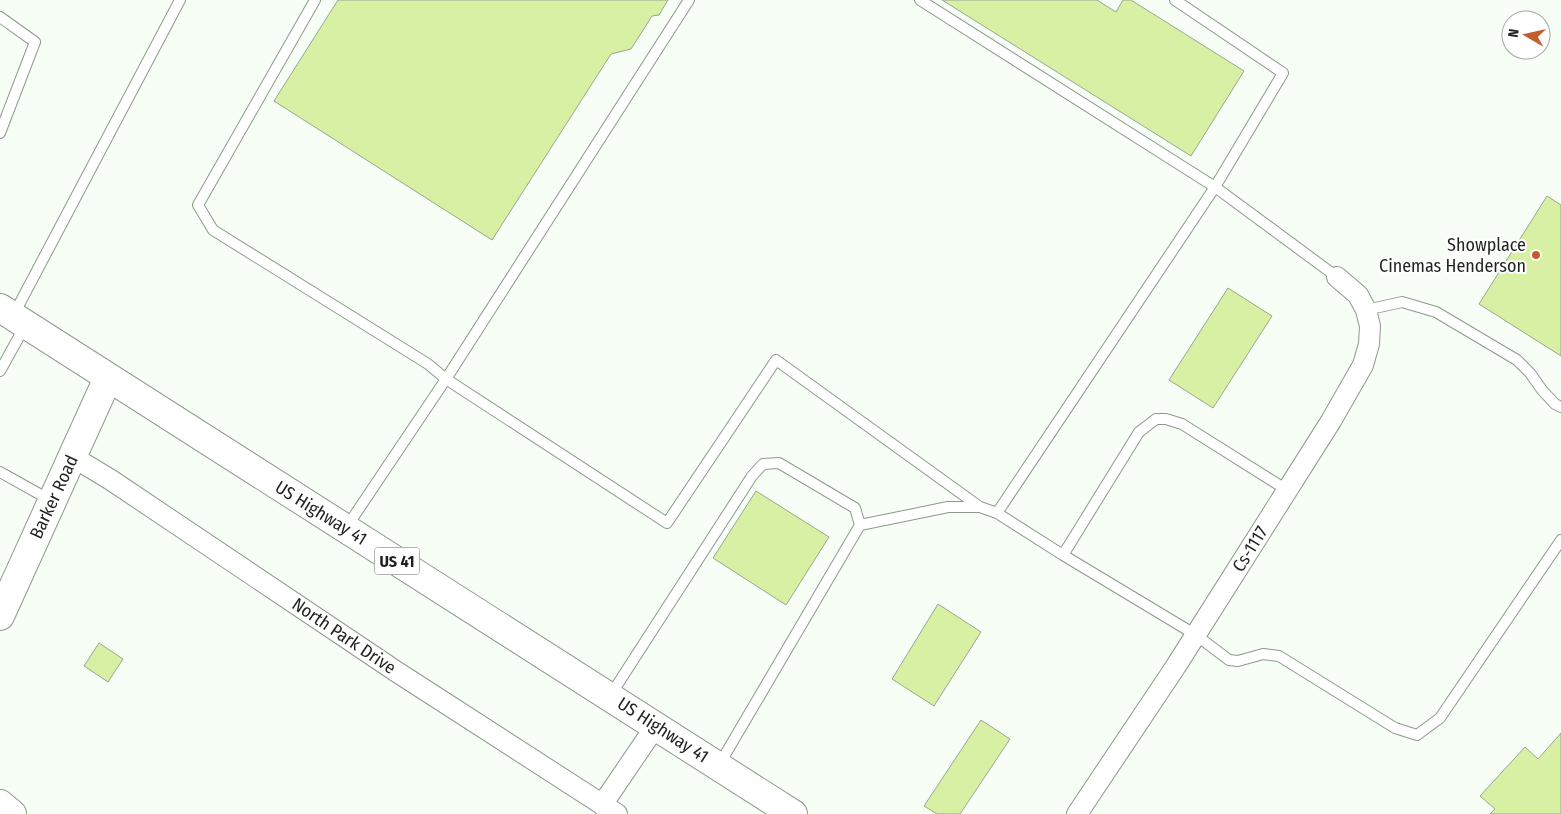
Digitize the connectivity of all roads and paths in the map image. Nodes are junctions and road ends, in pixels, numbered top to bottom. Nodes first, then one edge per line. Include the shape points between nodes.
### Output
1 (180, 0) edge
2 (315, 0) edge
3 (689, 0) edge
4 (920, 0) edge
5 (1175, 0) edge
6 (0, 17) edge
7 (3, 116) edge
8 (0, 134) edge
9 (1215, 187) junction
10 (1337, 277) joint
11 (1366, 310) junction
12 (13, 317) edge
13 (0, 371) edge
14 (108, 378) junction
15 (446, 379) junction
16 (1561, 407) edge
17 (73, 457) junction
18 (0, 472) edge
19 (1287, 490) junction
20 (52, 501) junction
21 (980, 507) junction
22 (997, 513) junction
23 (860, 525) junction
24 (345, 529) junction
25 (1561, 540) edge
26 (1063, 556) junction
27 (0, 616) edge
28 (1196, 635) junction
29 (610, 696) junction
30 (655, 727) junction
31 (718, 766) junction
32 (0, 804) edge
33 (609, 810) edge
34 (12, 814) edge
35 (794, 814) edge
36 (1077, 814) edge

1 - 12 lane
2 - 15 lane via 198,205 213,230 428,364
3 - 15 lane
4 - 9 lane
5 - 9 lane via 1283,73
6 - 7 lane via 35,42
7 - 8 lane
9 - 10 lane
9 - 22 lane
10 - 11 street, Cs-1117 via 1358,295
11 - 16 lane via 1402,302 1436,312 1517,360
11 - 19 street, Cs-1117 via 1370,326 1363,365
12 - 13 lane
12 - 14 main road, US Highway 41 / US 41
14 - 17 main road, Barker Road
14 - 24 main road, US Highway 41 / US 41
15 - 21 lane via 667,523 776,360
15 - 24 lane
17 - 20 main road, Barker Road
17 - 33 street, North Park Drive
18 - 20 lane
19 - 26 lane via 1182,424 1156,419 1139,432
19 - 28 street, Cs-1117
20 - 27 main road, Barker Road
21 - 22 lane
21 - 23 lane via 948,507
22 - 26 lane
23 - 29 lane via 855,508 779,463 763,464 752,476
23 - 31 lane
24 - 29 main road, US Highway 41 / US 41
25 - 28 lane via 1440,718 1417,735 1395,728 1279,656 1263,654 1238,661 1229,660
26 - 28 lane
28 - 36 street, Cs-1117
29 - 30 main road, US Highway 41 / US 41
30 - 31 main road, US Highway 41 / US 41
30 - 33 street
31 - 35 main road, US Highway 41 / US 41
32 - 34 main road

